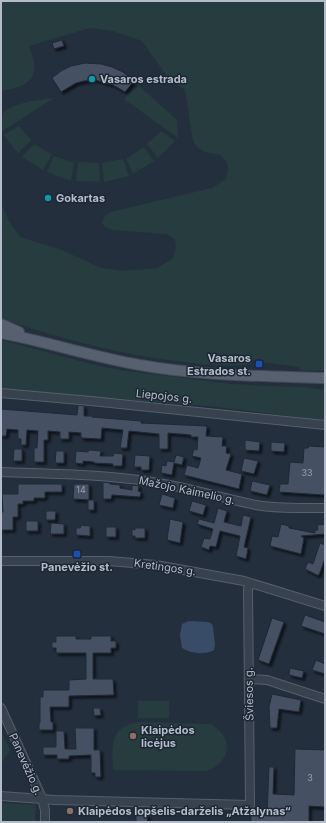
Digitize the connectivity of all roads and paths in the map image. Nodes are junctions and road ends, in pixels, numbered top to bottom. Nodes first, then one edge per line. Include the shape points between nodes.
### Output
1 (1, 324) edge
2 (1, 333) edge
3 (36, 340) junction
4 (325, 378) edge
5 (1, 393) edge
6 (325, 425) edge
7 (1, 472) edge
8 (325, 508) edge
9 (1, 560) edge
10 (250, 583) junction
11 (325, 606) edge
12 (249, 679) junction
13 (325, 699) edge
14 (1, 708) edge
15 (1, 796) edge
16 (42, 798) junction
17 (45, 822) edge

1 - 3 main road
2 - 3 main road
3 - 4 main road via 106,358 176,370 244,376
5 - 6 street, Liepojos g.
7 - 8 street, Mažojo Kaimelio g. via 133,479 172,485 256,505
9 - 10 street, Kretingos g. via 128,562 178,568
10 - 11 street, Kretingos g.
10 - 12 street, Šviesos g.
12 - 13 street via 267,680
12 - 16 street, Šviesos g. via 250,805
14 - 16 street, Panevėžio g.
15 - 16 street
16 - 17 street, Panevėžio g.

